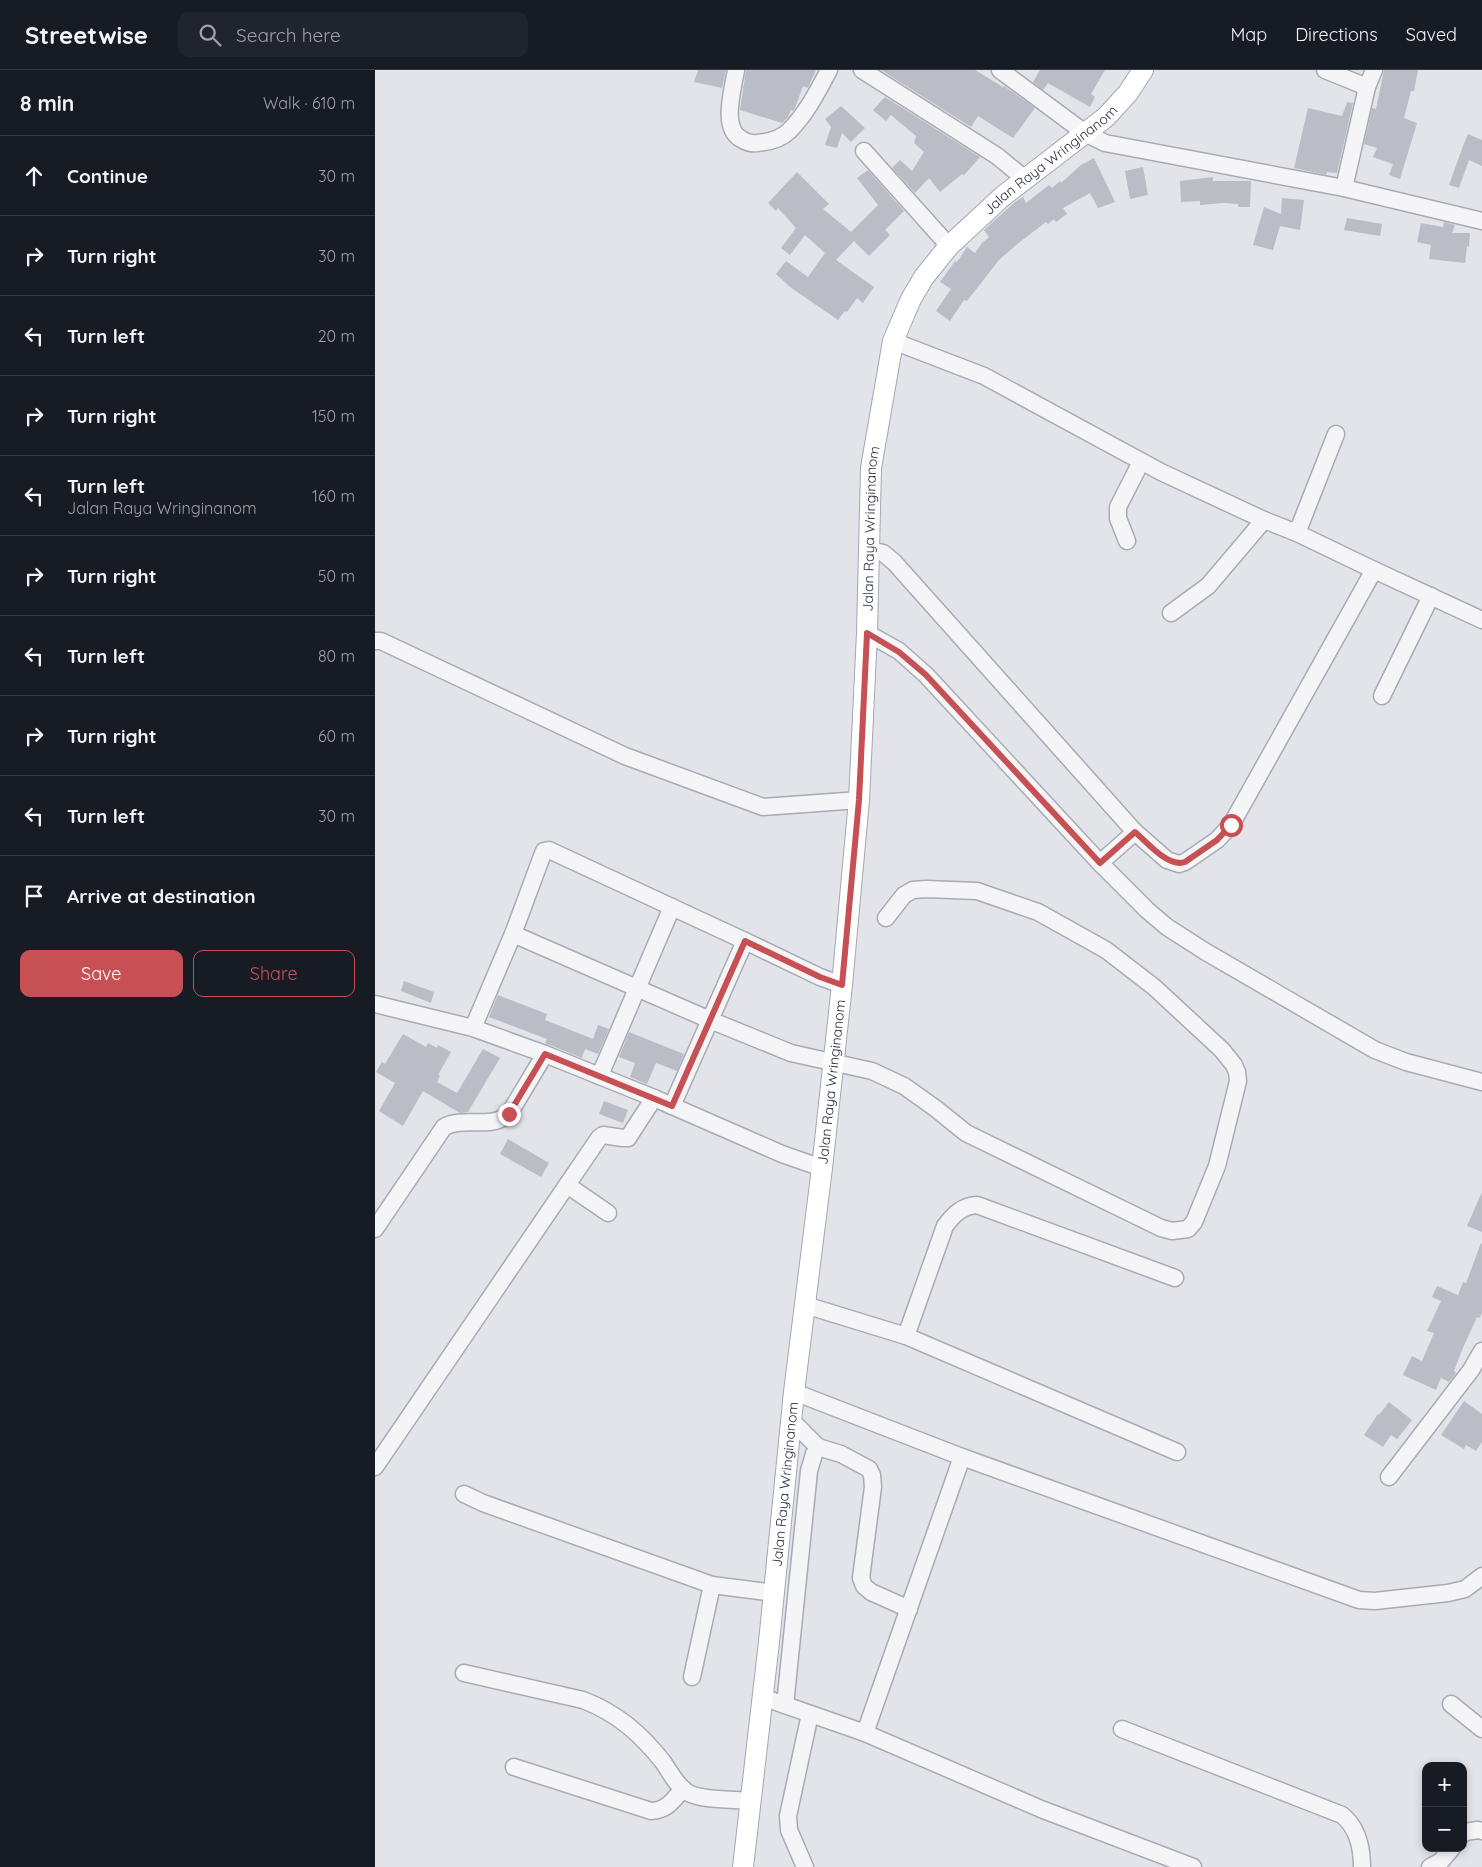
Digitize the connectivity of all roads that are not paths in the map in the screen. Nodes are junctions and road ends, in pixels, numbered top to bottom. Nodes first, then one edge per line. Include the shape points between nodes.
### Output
1 (736, 70) edge
2 (829, 70) edge
3 (862, 70) edge
4 (1000, 70) edge
5 (1143, 70) edge
6 (1325, 70) edge
7 (1374, 70) edge
8 (1367, 87) junction
9 (1085, 133) junction
10 (864, 152) dead end
11 (1025, 179) junction
12 (1344, 188) junction
13 (1482, 221) edge
14 (949, 246) junction
15 (893, 341) junction
16 (1336, 434) dead end
17 (1141, 462) junction
18 (1264, 520) junction
19 (1297, 533) junction
20 (1127, 541) dead end
21 (870, 550) junction
22 (1374, 570) junction
23 (1431, 596) junction
24 (1171, 613) dead end
25 (1482, 620) edge
26 (867, 633) junction
27 (375, 641) edge
28 (1382, 696) dead end
29 (859, 800) junction
30 (1135, 832) junction
31 (1100, 863) junction
32 (672, 907) junction
33 (886, 918) dead end
34 (513, 934) junction
35 (745, 941) junction
36 (842, 985) junction
37 (637, 988) junction
38 (375, 1004) edge
39 (710, 1020) junction
40 (473, 1028) junction
41 (545, 1054) junction
42 (834, 1063) junction
43 (600, 1075) junction
44 (1482, 1082) edge
45 (654, 1098) junction
46 (672, 1106) junction
47 (822, 1168) junction
48 (567, 1185) junction
49 (608, 1213) dead end
50 (375, 1229) edge
51 (1175, 1278) dead end
52 (805, 1306) junction
53 (906, 1336) junction
54 (1482, 1351) edge
55 (794, 1392) junction
56 (791, 1420) junction
57 (818, 1447) junction
58 (1177, 1452) dead end
59 (962, 1457) junction
60 (375, 1467) edge
61 (1389, 1477) dead end
62 (464, 1494) dead end
63 (1482, 1576) edge
64 (718, 1586) junction
65 (775, 1593) junction
66 (909, 1609) junction
67 (464, 1673) dead end
68 (692, 1677) dead end
69 (762, 1697) junction
70 (1451, 1704) dead end
71 (785, 1705) junction
72 (810, 1714) junction
73 (1122, 1729) dead end
74 (1482, 1729) edge
75 (865, 1734) junction
76 (514, 1767) dead end
77 (683, 1789) junction
78 (751, 1801) junction
79 (1482, 1831) edge
80 (1467, 1832) edge
81 (1449, 1852) edge
82 (743, 1867) edge
83 (805, 1867) edge
84 (1193, 1867) edge
85 (1363, 1867) edge
86 (1430, 1867) edge

1 - 2 street via 729,122 738,138 751,144 770,142 788,132 814,99
3 - 11 street via 997,156
4 - 9 street
5 - 9 main road, Jalan Raya Wringinanom via 1106,118
6 - 8 street
7 - 8 street
8 - 12 street
9 - 11 main road, Jalan Raya Wringinanom
9 - 12 street via 1105,143
10 - 14 street
11 - 14 main road, Jalan Raya Wringinanom
12 - 13 street
14 - 15 main road, Jalan Raya Wringinanom via 911,299
15 - 17 street via 984,376
15 - 21 main road, Jalan Raya Wringinanom via 871,468
16 - 19 street
17 - 18 street
17 - 20 street via 1118,508 1118,518
18 - 19 street
18 - 24 street via 1208,586
19 - 22 street
21 - 26 main road, Jalan Raya Wringinanom
21 - 30 street via 883,553 894,562
22 - 23 street
22 - 30 street via 1225,833 1179,864 1167,860
23 - 25 street
23 - 28 street
26 - 29 main road, Jalan Raya Wringinanom
26 - 31 street via 899,652 926,675
27 - 29 street via 381,641 625,756 763,807
29 - 36 main road, Jalan Raya Wringinanom
30 - 31 street
31 - 44 street via 1147,910 1182,938 1357,1041 1406,1062
32 - 34 street via 549,850 544,851
32 - 35 street
32 - 37 street
33 - 42 street via 904,895 913,890 977,891 1039,912 1106,950 1154,987 1234,1065 1238,1081 1217,1166 1194,1222 1188,1229 1161,1228 966,1133 904,1086 872,1071
34 - 37 street
34 - 40 street
35 - 36 street
35 - 39 street
36 - 42 main road, Jalan Raya Wringinanom
37 - 39 street
37 - 43 street
38 - 40 street
39 - 42 street via 791,1052
39 - 46 street
40 - 41 street
41 - 43 street
41 - 50 street via 509,1114 502,1119 450,1123 444,1127
42 - 47 main road, Jalan Raya Wringinanom
43 - 45 street
45 - 46 street
45 - 48 street via 628,1138 603,1135 599,1138
46 - 47 street
47 - 52 main road, Jalan Raya Wringinanom
48 - 49 street
48 - 60 street
51 - 53 street via 977,1205 968,1206 952,1216 945,1226
52 - 53 street
52 - 55 main road, Jalan Raya Wringinanom
53 - 58 street
54 - 61 street
55 - 56 main road, Jalan Raya Wringinanom
55 - 59 street
56 - 57 street
56 - 65 main road, Jalan Raya Wringinanom
57 - 66 street via 841,1454 869,1469 873,1487 861,1578 871,1592
57 - 71 street via 809,1471
59 - 63 street via 1359,1600 1448,1593 1465,1589
59 - 66 street
62 - 64 street
64 - 65 street
64 - 68 street
65 - 69 main road, Jalan Raya Wringinanom
66 - 75 street
67 - 77 street via 600,1706 634,1729
69 - 71 street
69 - 78 main road, Jalan Raya Wringinanom
70 - 74 street
71 - 72 street
72 - 75 street
72 - 83 street via 788,1823
73 - 85 street via 1342,1815 1359,1838
75 - 84 street via 1041,1809
76 - 77 street via 651,1811 668,1807
77 - 78 street via 701,1797
78 - 82 main road, Jalan Raya Wringinanom
79 - 80 street
81 - 86 street

